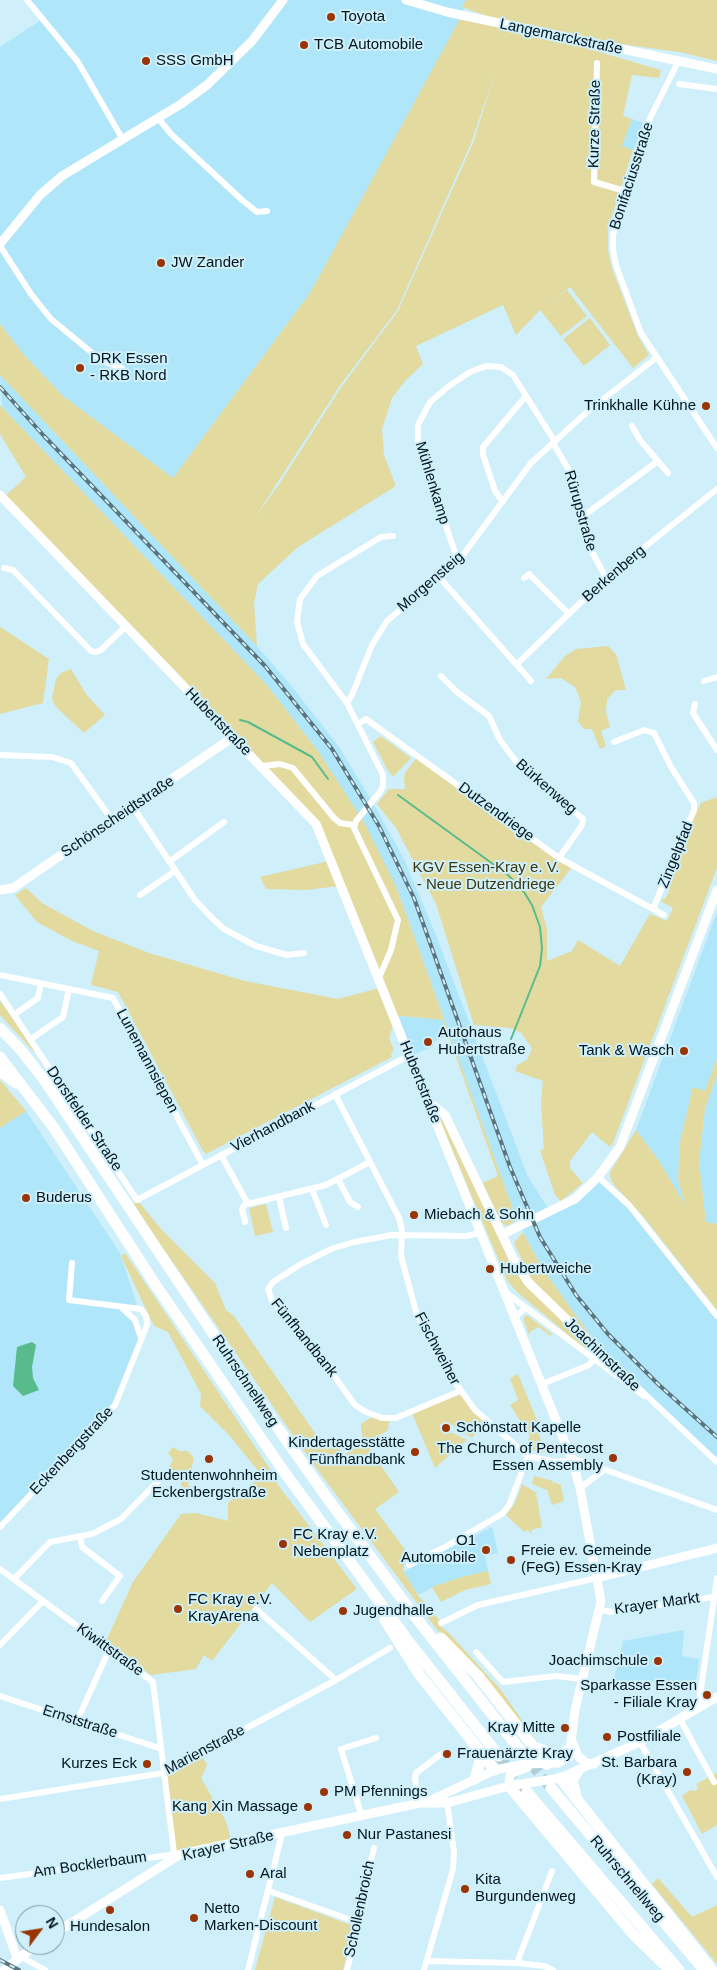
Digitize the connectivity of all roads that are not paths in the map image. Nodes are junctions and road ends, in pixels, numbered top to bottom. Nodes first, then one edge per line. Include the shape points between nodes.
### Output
1 (27, 0) edge
2 (283, 0) edge
3 (406, 0) edge
4 (678, 62) junction
5 (597, 63) dead end
6 (717, 69) edge
7 (679, 84) dead end
8 (717, 89) edge
9 (158, 118) junction
10 (122, 138) junction
11 (625, 191) junction
12 (267, 211) dead end
13 (0, 245) edge
14 (656, 358) junction
15 (122, 368) dead end
16 (526, 396) junction
17 (632, 426) dead end
18 (554, 442) junction
19 (717, 448) edge
20 (658, 461) junction
21 (668, 473) dead end
22 (717, 489) edge
23 (0, 495) edge
24 (502, 501) junction
25 (582, 517) junction
26 (393, 536) dead end
27 (458, 561) junction
28 (4, 568) dead end
29 (440, 578) junction
30 (524, 578) dead end
31 (606, 578) junction
32 (569, 614) junction
33 (126, 626) junction
34 (517, 664) junction
35 (441, 676) dead end
36 (717, 677) edge
37 (531, 681) dead end
38 (704, 681) dead end
39 (347, 703) junction
40 (695, 704) dead end
41 (358, 724) junction
42 (233, 737) junction
43 (614, 742) dead end
44 (717, 750) edge
45 (0, 755) edge
46 (262, 766) junction
47 (133, 807) junction
48 (113, 821) junction
49 (224, 822) dead end
50 (354, 825) junction
51 (559, 858) junction
52 (169, 862) junction
53 (175, 871) junction
54 (0, 890) edge
55 (717, 890) edge
56 (140, 895) dead end
57 (653, 909) junction
58 (664, 915) dead end
59 (304, 953) dead end
60 (0, 976) edge
61 (378, 980) junction
62 (41, 983) junction
63 (69, 989) junction
64 (0, 994) edge
65 (14, 1014) junction
66 (0, 1028) edge
67 (30, 1039) junction
68 (410, 1056) junction
69 (0, 1057) edge
70 (0, 1071) edge
71 (335, 1094) junction
72 (35, 1101) junction
73 (431, 1107) junction
74 (221, 1155) junction
75 (370, 1162) junction
76 (203, 1165) junction
77 (598, 1177) junction
78 (338, 1179) junction
79 (312, 1189) junction
80 (279, 1197) junction
81 (137, 1200) joint
82 (246, 1203) junction
83 (358, 1207) dead end
84 (245, 1222) dead end
85 (326, 1225) dead end
86 (286, 1228) dead end
87 (480, 1233) junction
88 (503, 1234) junction
89 (402, 1235) junction
90 (72, 1263) dead end
91 (504, 1291) junction
92 (121, 1307) junction
93 (526, 1308) junction
94 (717, 1316) edge
95 (514, 1317) junction
96 (141, 1338) junction
97 (595, 1347) junction
98 (594, 1359) junction
99 (542, 1384) junction
100 (460, 1391) junction
101 (644, 1396) junction
102 (528, 1456) junction
103 (572, 1460) junction
104 (717, 1462) edge
105 (604, 1470) junction
106 (163, 1476) dead end
107 (580, 1488) junction
108 (717, 1510) edge
109 (0, 1527) edge
110 (80, 1537) junction
111 (717, 1548) edge
112 (409, 1564) dead end
113 (0, 1570) edge
114 (597, 1578) junction
115 (717, 1578) edge
116 (14, 1579) junction
117 (368, 1587) junction
118 (714, 1597) junction
119 (42, 1600) junction
120 (102, 1601) dead end
121 (256, 1609) dead end
122 (600, 1610) junction
123 (413, 1614) junction
124 (441, 1623) dead end
125 (0, 1645) edge
126 (390, 1648) dead end
127 (109, 1650) junction
128 (476, 1652) dead end
129 (582, 1679) junction
130 (336, 1680) junction
131 (0, 1696) edge
132 (717, 1697) edge
133 (698, 1708) junction
134 (680, 1719) junction
135 (77, 1721) junction
136 (571, 1736) junction
137 (376, 1738) dead end
138 (640, 1742) junction
139 (475, 1745) junction
140 (532, 1745) junction
141 (159, 1748) junction
142 (570, 1750) junction
143 (521, 1751) tunnel mouth
144 (441, 1754) dead end
145 (499, 1756) tunnel mouth
146 (542, 1764) junction
147 (594, 1764) junction
148 (495, 1770) junction
149 (578, 1770) junction
150 (163, 1774) junction
151 (560, 1778) junction
152 (475, 1779) junction
153 (536, 1781) junction
154 (714, 1782) dead end
155 (509, 1786) junction
156 (551, 1788) tunnel mouth
157 (527, 1792) tunnel mouth
158 (447, 1793) junction
159 (0, 1799) edge
160 (423, 1803) junction
161 (447, 1803) junction
162 (581, 1806) junction
163 (362, 1817) junction
164 (282, 1834) junction
165 (374, 1848) dead end
166 (178, 1854) junction
167 (715, 1869) edge
168 (552, 1871) dead end
169 (717, 1876) edge
170 (0, 1878) edge
171 (269, 1891) junction
172 (0, 1910) edge
173 (360, 1922) junction
174 (65, 1927) edge
175 (22, 1955) edge
176 (19, 1957) junction
177 (426, 1961) junction
178 (517, 1962) junction
179 (531, 1967) edge
180 (4, 1970) edge
181 (45, 1970) edge
182 (248, 1970) edge
183 (347, 1970) edge
184 (424, 1970) edge
185 (553, 1970) edge
186 (670, 1970) edge
187 (679, 1970) edge
188 (704, 1970) edge
189 (712, 1970) edge

1 - 10 street via 78,62
2 - 9 street via 258,34 224,70
3 - 4 street, Langemarckstraße via 447,12
4 - 6 street, Langemarckstraße
4 - 11 street, Bonifaciusstraße via 651,116
5 - 11 street, Kurze Straße via 594,182
7 - 8 street
9 - 10 street
9 - 12 street via 242,200 257,212
10 - 13 street via 51,185 29,207
11 - 14 street, Bonifaciusstraße via 613,235 613,250 641,333
13 - 15 street via 51,319 102,361
14 - 18 street, Morgensteig
14 - 19 street, Bonifaciusstraße
16 - 18 street, Mühlenkamp
16 - 24 street via 483,447 495,491
16 - 27 street, Mühlenkamp via 508,370 486,366 449,386 430,402 421,416 418,445
17 - 20 street
18 - 24 street, Morgensteig via 531,463
18 - 25 street, Rürupstraße via 570,472
20 - 21 street
20 - 25 street
22 - 31 street, Berkenberg
23 - 33 street, Hubertstraße
24 - 27 street, Morgensteig
25 - 31 street, Rürupstraße via 594,558
26 - 39 street via 381,537 324,571 310,583 300,599 297,622 301,641
27 - 29 street, Morgensteig
28 - 33 street via 13,570 91,651 102,650
29 - 34 street
29 - 39 street, Morgensteig via 383,626
30 - 32 street via 529,574
31 - 32 street, Berkenberg
32 - 34 street, Berkenberg
33 - 42 street, Hubertstraße
34 - 37 street
35 - 51 street, Bürkenweg via 489,716 500,740 518,764 583,819
36 - 38 street
39 - 41 street
40 - 44 street via 693,714
41 - 50 street via 383,775 383,786
41 - 51 street, Dutzendriege via 366,719
42 - 46 street, Hubertstraße
42 - 47 street, Schönscheidtstraße
43 - 57 street, Zingelpfad via 644,730 654,733 694,803 694,810
45 - 48 street via 52,757 71,763
46 - 50 street via 280,764 293,768 334,818 340,823
46 - 61 street, Hubertstraße via 316,824
47 - 48 street, Schönscheidtstraße
47 - 52 street
48 - 54 street, Schönscheidtstraße via 13,888
49 - 52 street
50 - 61 street via 355,834 398,920 391,950
51 - 57 street, Dutzendriege
52 - 53 street
53 - 56 street
53 - 59 street via 201,908 224,929 247,942 287,955
55 - 77 street via 620,1146
57 - 58 street, Dutzendriege
60 - 62 street, Lunemannsiepen
61 - 68 street, Hubertstraße
62 - 63 street, Lunemannsiepen
62 - 65 street via 38,998
63 - 67 street via 63,1017
63 - 76 street, Lunemannsiepen via 113,998
64 - 65 street, Dorstfelder Straße
65 - 67 street, Dorstfelder Straße
66 - 123 highway, Ruhrschnellweg via 45,1081 242,1377
67 - 81 street, Dorstfelder Straße
68 - 71 street, Vierhandbank
68 - 73 street, Hubertstraße
69 - 72 highway, Ruhrschnellweg
70 - 72 highway
71 - 74 street, Vierhandbank
71 - 75 street, Fischweiher
72 - 117 highway, Ruhrschnellweg via 225,1388
73 - 87 street, Hubertstraße
73 - 88 street, Joachimstraße via 445,1115
74 - 76 street, Vierhandbank
74 - 82 street
75 - 78 street
75 - 89 street, Fischweiher via 399,1218
76 - 81 street, Vierhandbank
77 - 88 street via 575,1198
77 - 94 street via 629,1205
78 - 79 street
78 - 83 street via 350,1202
79 - 80 street
79 - 85 street
80 - 82 street
80 - 86 street
82 - 84 street via 242,1209
87 - 89 street, Fünfhandbank via 466,1236
87 - 91 street, Hubertstraße
88 - 97 street, Joachimstraße via 528,1282
89 - 100 street, Fischweiher via 401,1256 417,1316
89 - 100 street, Fünfhandbank via 366,1239 331,1249 282,1276 270,1285 268,1293 356,1405 366,1412 382,1418 396,1418
90 - 92 street, Eckenbergstraße via 69,1300
91 - 93 street
91 - 95 street, Hubertstraße
92 - 96 street via 135,1320
92 - 96 street, Eckenbergstraße via 141,1309 146,1316 147,1325
93 - 95 street
93 - 98 street
95 - 99 street, Hubertstraße
96 - 109 street, Eckenbergstraße via 115,1405
97 - 98 street
97 - 101 street, Joachimstraße
98 - 99 street via 585,1368
98 - 101 street
99 - 103 street, Hubertstraße
100 - 102 street, Fischweiher via 488,1422
101 - 104 street, Joachimstraße
102 - 103 street, Fischweiher via 555,1462
102 - 112 street via 509,1505 502,1514
103 - 105 street, Fischweiher
103 - 107 street, Hubertstraße
105 - 107 street
105 - 108 street, Fischweiher
106 - 110 street via 121,1519 100,1532
107 - 114 street, Hubertstraße
110 - 116 street via 50,1542
110 - 120 street via 82,1547 120,1576
111 - 114 street
113 - 116 street, Kiwittstraße
114 - 122 street, Hubertstraße
114 - 124 street via 478,1605
115 - 118 street
116 - 119 street, Kiwittstraße
117 - 139 highway via 419,1674
117 - 145 highway, Ruhrschnellweg
118 - 122 street, Krayer Markt via 612,1612
118 - 133 street
119 - 125 street
119 - 127 street, Kiwittstraße
121 - 130 street
122 - 129 street, Hubertstraße
123 - 140 highway via 435,1630 478,1676
123 - 143 highway, Ruhrschnellweg
126 - 130 street, Marienstraße
127 - 135 street
127 - 141 street, Kiwittstraße via 152,1682
128 - 129 street via 503,1682 556,1676
129 - 136 street, Hubertstraße
130 - 150 street, Marienstraße
131 - 135 street, Ernststraße
132 - 133 street, Krayer Straße
133 - 134 street, Krayer Straße
134 - 138 street, Krayer Straße
134 - 154 street
135 - 141 street, Ernststraße
136 - 142 street, Hubertstraße
136 - 147 street via 578,1756 586,1763
137 - 163 street via 341,1749
138 - 147 street, Krayer Straße
138 - 167 street
139 - 148 highway
139 - 152 highway via 480,1761
140 - 142 highway via 551,1754 562,1755
140 - 146 highway
141 - 150 street, Kiwittstraße
142 - 146 street via 569,1757 563,1762
144 - 160 street via 415,1776
146 - 148 street, Krayer Straße
146 - 151 street
146 - 153 street via 546,1774
146 - 155 street via 512,1773 508,1779
147 - 149 street, Krayer Straße
148 - 152 street, Krayer Straße
148 - 155 street
149 - 151 street, Krayer Straße
149 - 162 highway via 572,1785
150 - 159 street, Marienstraße
150 - 166 street, Kiwittstraße
151 - 153 street, Krayer Straße
151 - 162 highway
152 - 158 street, Krayer Straße
153 - 155 street, Krayer Straße
155 - 161 street, Krayer Straße
155 - 186 highway via 633,1934
156 - 188 highway, Ruhrschnellweg
157 - 187 highway, Ruhrschnellweg
158 - 160 street, Krayer Straße
158 - 161 street
160 - 161 street, Krayer Straße
160 - 163 street, Krayer Straße
161 - 177 street via 454,1852 453,1869
162 - 189 highway
163 - 164 street, Krayer Straße
164 - 166 street, Krayer Straße
164 - 171 street
165 - 173 street, Schollenbroich
166 - 170 street, Am Bocklerbaum
166 - 174 street, Krayer Straße
167 - 169 street
168 - 178 street
171 - 173 street
171 - 182 street
172 - 176 street
173 - 183 street, Schollenbroich
175 - 176 street
176 - 180 street
176 - 181 street
177 - 178 street
177 - 184 street
178 - 179 street
179 - 185 street

